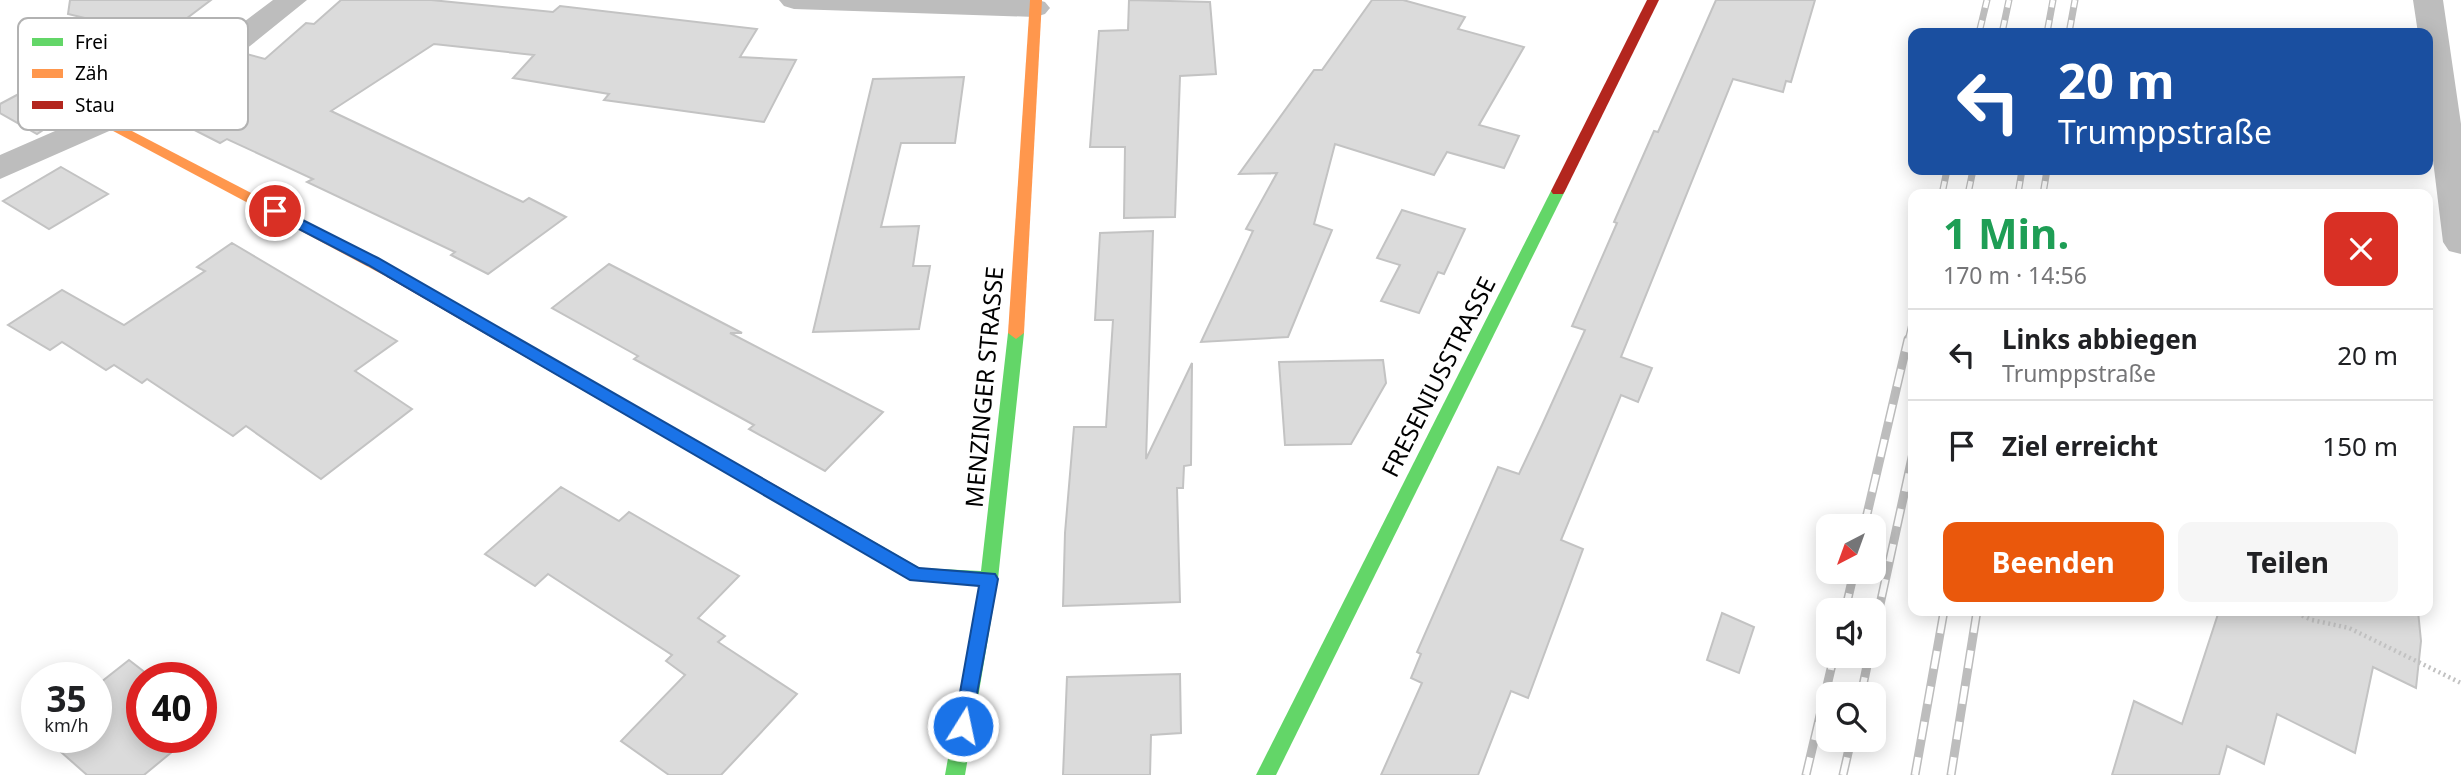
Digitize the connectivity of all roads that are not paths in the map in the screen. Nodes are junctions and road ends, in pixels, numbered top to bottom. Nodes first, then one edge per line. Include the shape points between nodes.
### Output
1 (292, 0) edge
2 (794, 0) edge
3 (1653, 0) edge
4 (1035, 4) edge
5 (2429, 7) edge
6 (2461, 21) edge
7 (2432, 28) edge
8 (248, 33) edge
9 (2433, 36) edge
10 (85, 130) edge
11 (122, 130) edge
12 (0, 168) edge
13 (2461, 242) edge
14 (989, 579) junction
15 (955, 775) edge
16 (1266, 775) edge

1 - 8 street
2 - 4 street
3 - 16 street, FRESENIUSSTRASSE
4 - 14 street, MENZINGER STRASSE via 1016,337
5 - 6 street
5 - 7 street
9 - 13 street
10 - 12 street
11 - 14 street via 373,262 917,575
14 - 15 street, MENZINGER STRASSE

